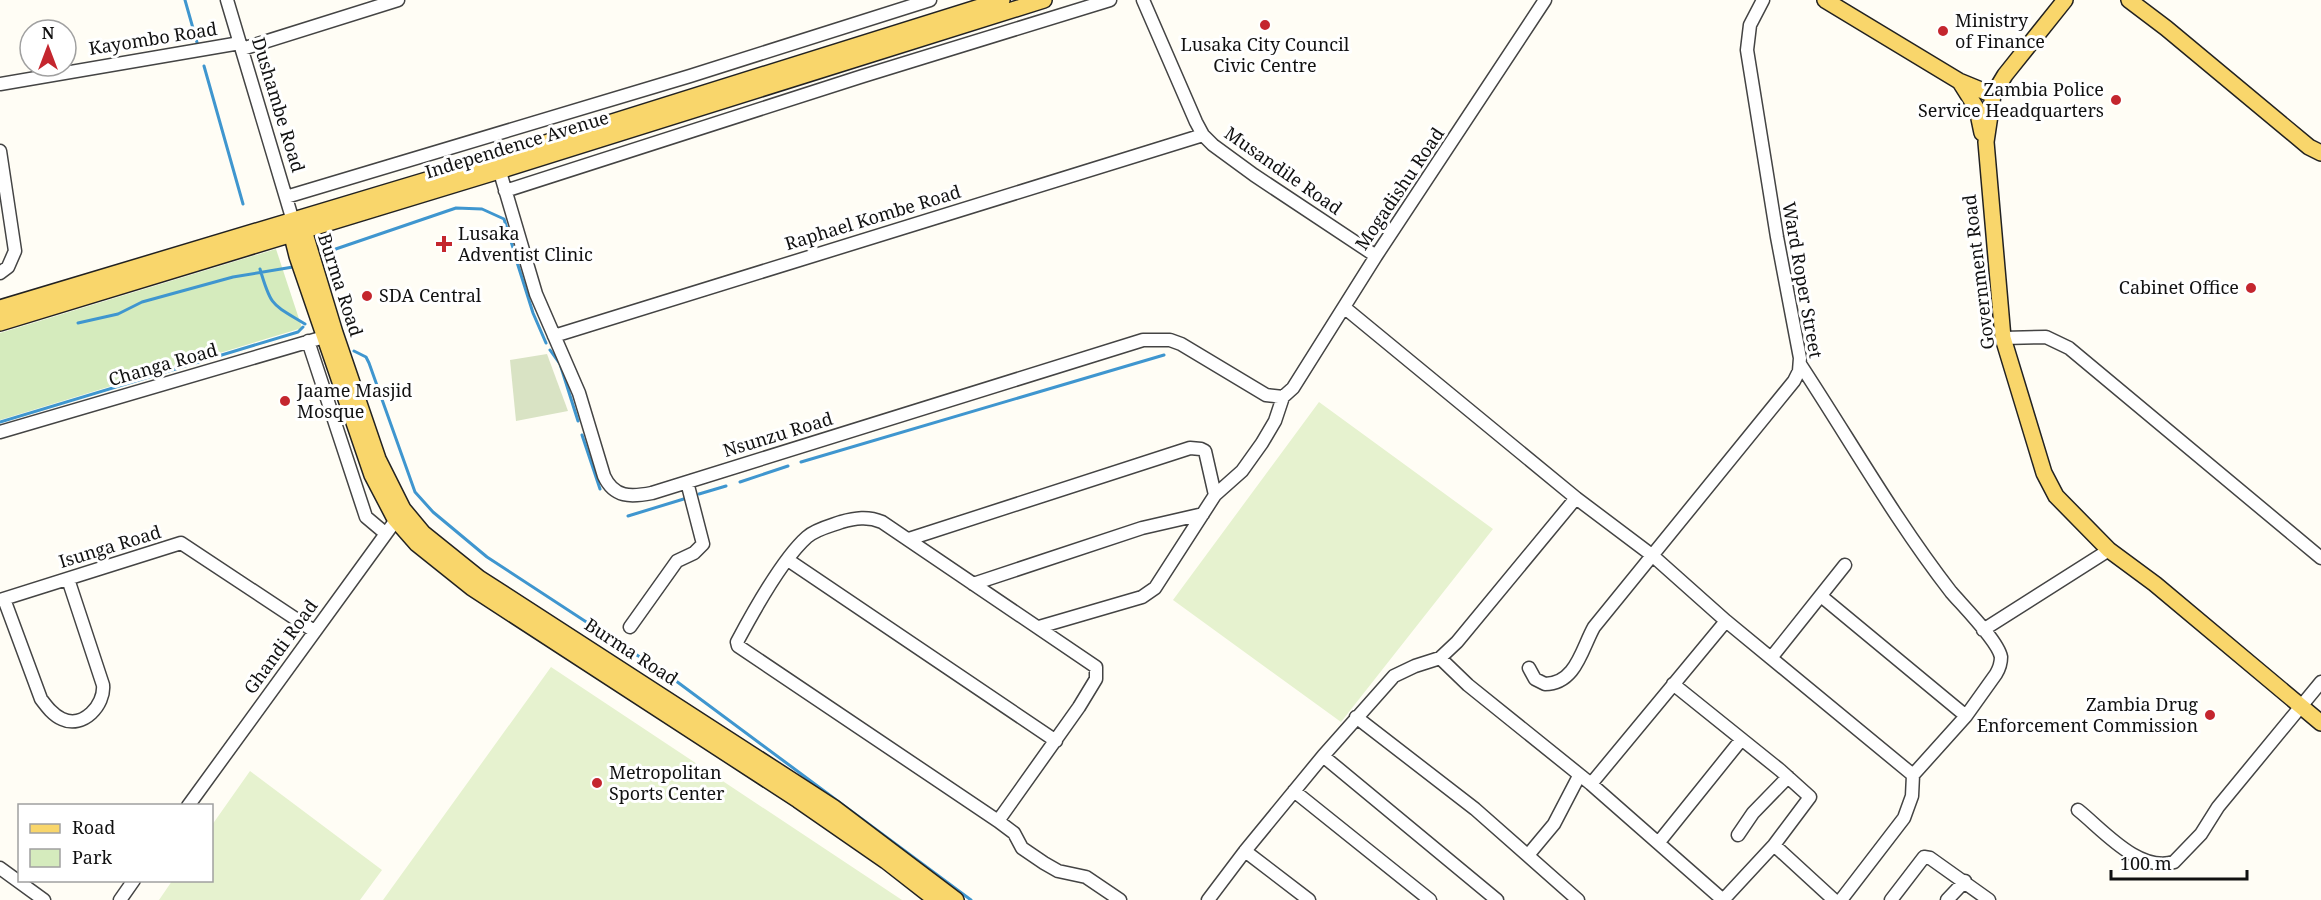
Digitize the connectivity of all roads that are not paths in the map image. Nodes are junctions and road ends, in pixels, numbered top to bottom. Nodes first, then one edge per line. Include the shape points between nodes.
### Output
1 (227, 0) edge
2 (398, 0) edge
3 (930, 0) edge
4 (1002, 0) edge
5 (1044, 0) edge
6 (1110, 0) edge
7 (1143, 0) edge
8 (1545, 0) edge
9 (1762, 0) edge
10 (1825, 0) edge
11 (2065, 0) edge
12 (2129, 0) edge
13 (241, 46) junction
14 (1959, 81) junction
15 (0, 84) edge
16 (1993, 95) junction
17 (1203, 135) junction
18 (1986, 141) junction
19 (2315, 150) edge
20 (0, 151) edge
21 (497, 165) junction
22 (2321, 167) edge
23 (505, 191) junction
24 (286, 197) junction
25 (296, 229) junction
26 (1376, 256) junction
27 (0, 273) edge
28 (0, 308) edge
29 (1345, 308) junction
30 (0, 323) edge
31 (330, 335) junction
32 (554, 336) junction
33 (2003, 338) junction
34 (308, 342) junction
35 (1800, 364) junction
36 (1283, 397) junction
37 (0, 432) edge
38 (687, 482) junction
39 (1215, 495) junction
40 (1576, 498) junction
41 (1203, 513) junction
42 (399, 514) junction
43 (385, 533) junction
44 (909, 539) junction
45 (2109, 550) junction
46 (1653, 556) junction
47 (2321, 558) edge
48 (788, 560) junction
49 (1845, 565) dead end
50 (68, 579) junction
51 (973, 584) junction
52 (1821, 596) junction
53 (2, 600) edge
54 (1726, 621) junction
55 (630, 627) dead end
56 (1039, 627) junction
57 (1983, 630) junction
58 (314, 631) junction
59 (1440, 658) junction
60 (1771, 658) junction
61 (1529, 668) dead end
62 (2321, 682) edge
63 (1673, 684) junction
64 (2301, 707) junction
65 (1966, 716) junction
66 (1356, 717) junction
67 (2321, 723) edge
68 (1741, 740) junction
69 (1056, 741) junction
70 (1323, 756) junction
71 (1913, 775) junction
72 (1579, 777) junction
73 (1788, 777) junction
74 (1591, 784) junction
75 (1294, 791) junction
76 (189, 804) edge
77 (2078, 810) dead end
78 (998, 821) junction
79 (1738, 835) dead end
80 (1659, 842) junction
81 (1774, 845) junction
82 (1245, 851) junction
83 (1529, 854) junction
84 (0, 868) edge
85 (1965, 881) junction
86 (133, 882) edge
87 (37, 898) edge
88 (120, 900) edge
89 (936, 900) edge
90 (955, 900) edge
91 (1120, 900) edge
92 (1208, 900) edge
93 (1309, 900) edge
94 (1430, 900) edge
95 (1497, 900) edge
96 (1578, 900) edge
97 (1834, 900) edge
98 (1841, 900) edge
99 (1891, 900) edge
100 (1947, 900) edge
101 (1989, 900) edge

1 - 13 street, Dushambe Road
2 - 13 street, Kayombo Road
3 - 24 street via 679,80
4 - 21 main road, Independence Avenue
5 - 21 main road, Independence Avenue
6 - 23 street
7 - 17 street, Musandile Road
8 - 26 street, Mogadishu Road
9 - 35 street, Ward Roper Street via 1750,25 1747,50
10 - 14 main road
11 - 16 main road, Government Road
12 - 19 main road
13 - 15 street, Kayombo Road
13 - 24 street, Dushambe Road
14 - 16 main road
14 - 18 main road via 1977,109
16 - 18 main road, Government Road
17 - 26 street, Musandile Road via 1254,175
17 - 32 street, Raphael Kombe Road
18 - 33 main road, Government Road
19 - 22 main road
20 - 27 street via 15,251 8,267
21 - 23 street, Nsunzu Road
21 - 25 main road, Independence Avenue
23 - 32 street, Nsunzu Road via 536,294
24 - 25 street, Dushambe Road
25 - 28 main road, Independence Avenue
25 - 30 main road, Independence Avenue
25 - 31 main road, Burma Road via 297,256
26 - 29 street, Mogadishu Road
29 - 36 street, Mogadishu Road via 1293,388
29 - 40 street
31 - 34 street, Changa Road
31 - 42 main road, Burma Road via 372,475
32 - 38 street, Nsunzu Road via 579,393 611,488 625,496 635,496
33 - 45 main road, Government Road via 2044,473 2056,496
33 - 47 street via 2046,337 2069,348
34 - 37 street, Changa Road
34 - 43 street via 366,518
35 - 46 street, Ward Roper Street via 1794,381
35 - 57 street via 1898,519
36 - 38 street, Nsunzu Road via 1266,395 1181,344 1143,340
36 - 39 street, Mogadishu Road via 1262,443 1242,471
38 - 55 street via 702,544 677,561
39 - 41 street, Mogadishu Road
39 - 44 street via 1205,451 1190,448
40 - 46 street
40 - 59 street via 1469,630
41 - 51 street via 1142,528
41 - 56 street, Mogadishu Road via 1162,581 1149,594
42 - 43 street, Ghandi Road
42 - 89 main road, Burma Road via 431,556 472,588 798,800
42 - 90 main road, Burma Road via 479,578 833,807
43 - 58 street, Ghandi Road
44 - 48 street via 873,518 854,519 808,535
44 - 51 street
45 - 57 street
45 - 64 main road, Government Road
46 - 54 street
46 - 61 street, Ward Roper Street via 1594,627 1570,672 1545,684 1535,679
48 - 69 street
48 - 78 street via 757,607 738,646
49 - 52 street
50 - 53 street, Isunga Road
50 - 53 street via 103,685 98,707 80,720 63,720 41,699
50 - 58 street, Isunga Road via 184,544
51 - 56 street
52 - 60 street
52 - 65 street
54 - 60 street
54 - 63 street
56 - 69 street via 1097,669 1096,679
57 - 65 street via 1999,651 2001,662
58 - 76 street, Ghandi Road
59 - 66 street via 1394,676
59 - 72 street
60 - 71 street
62 - 64 street
63 - 68 street
63 - 74 street
64 - 67 main road, Government Road
64 - 77 street via 2216,810 2201,834 2174,862 2154,864 2134,856
65 - 71 street
66 - 70 street
66 - 83 street
68 - 73 street
68 - 80 street
69 - 78 street
70 - 75 street
70 - 95 street
71 - 98 street via 1912,796 1904,818
72 - 74 street
72 - 83 street via 1554,824
73 - 79 street via 1753,813
73 - 81 street via 1809,798
74 - 80 street
75 - 82 street
75 - 94 street
78 - 91 street via 1014,833 1022,848 1044,864 1086,878
80 - 81 street via 1723,900
81 - 97 street
82 - 92 street
82 - 93 street
83 - 96 street
84 - 87 street
85 - 99 street via 1924,857
85 - 100 street
85 - 101 street
86 - 88 street

